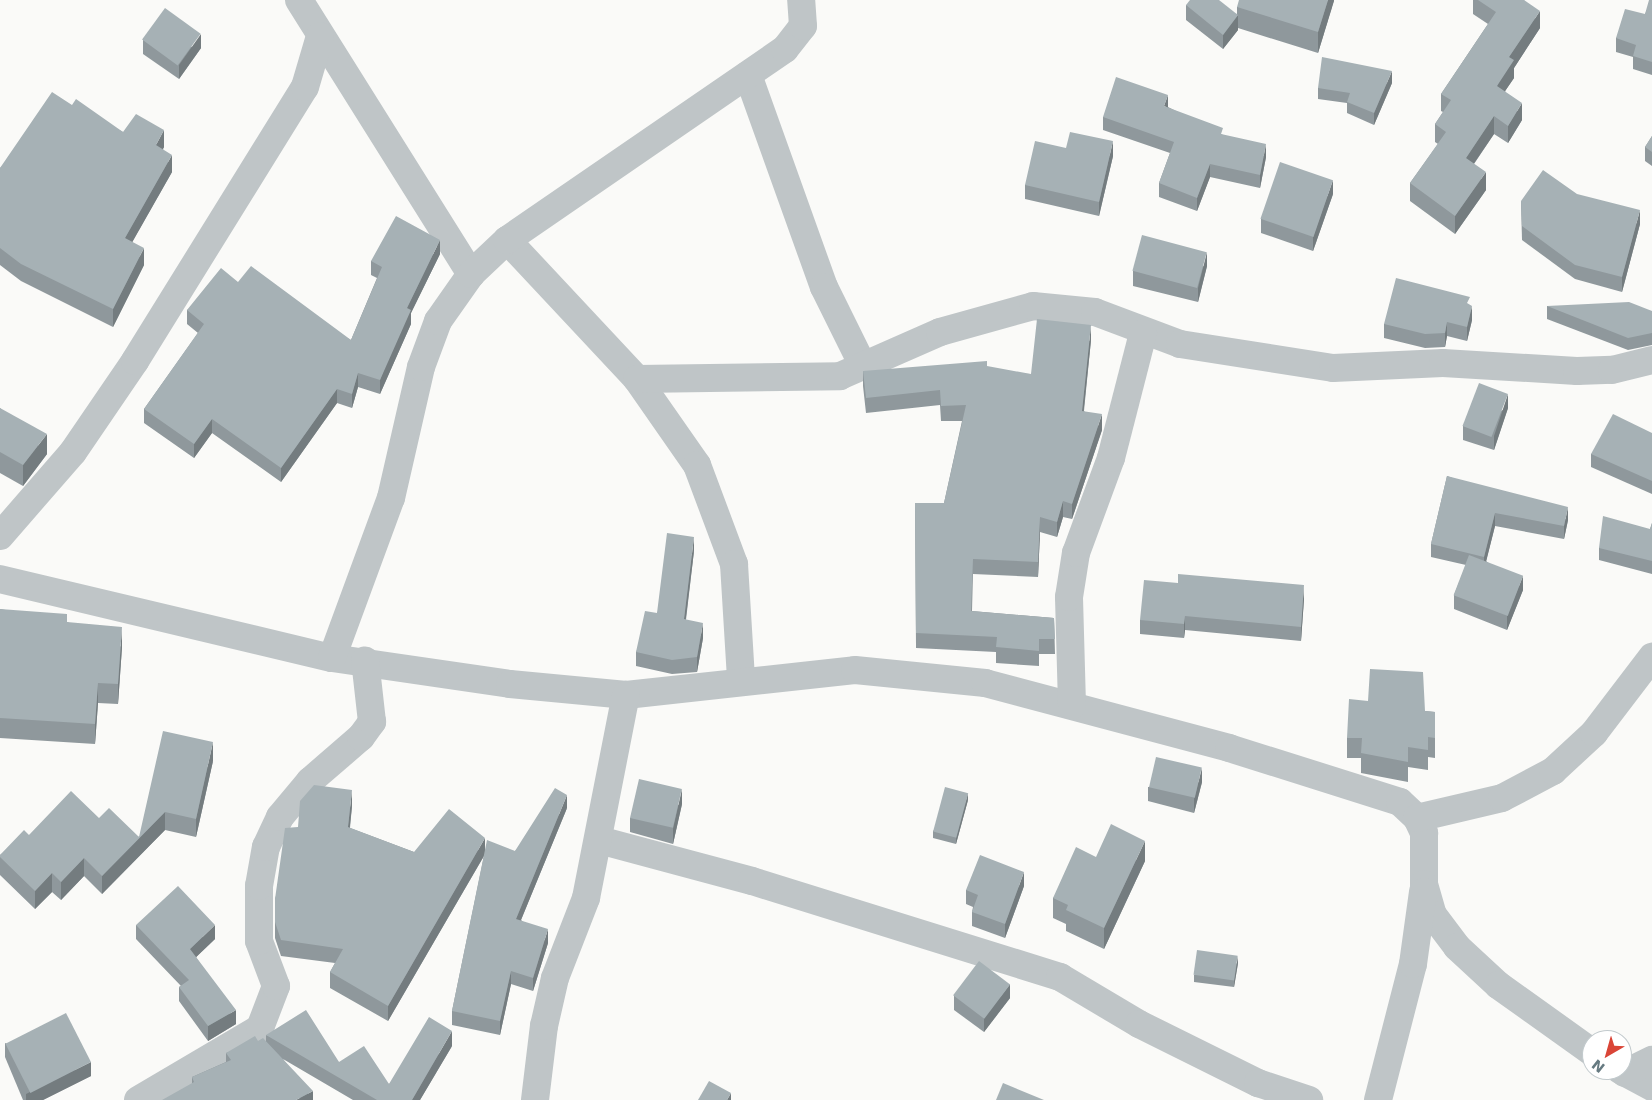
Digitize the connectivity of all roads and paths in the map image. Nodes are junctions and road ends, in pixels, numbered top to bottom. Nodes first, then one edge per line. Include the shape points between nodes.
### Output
1 (299, 0) edge
2 (801, 0) edge
3 (320, 36) junction
4 (748, 75) junction
5 (507, 240) junction
6 (471, 274) junction
7 (1144, 333) junction
8 (1652, 360) edge
9 (863, 366) junction
10 (637, 379) junction
11 (0, 536) edge
12 (0, 579) edge
13 (1652, 657) edge
14 (332, 658) junction
15 (365, 660) junction
16 (741, 680) junction
17 (626, 695) junction
18 (1072, 705) junction
19 (1417, 818) junction
20 (599, 840) junction
21 (1424, 884) junction
22 (1582, 1045) edge
23 (1652, 1060) edge
24 (1632, 1068) edge
25 (1632, 1077) edge
26 (1652, 1087) edge
27 (138, 1100) edge
28 (535, 1100) edge
29 (1309, 1100) edge
30 (1378, 1100) edge

1 - 3 street
2 - 4 street via 803,26 784,49
3 - 6 street
3 - 11 street via 305,87 135,361 73,452
4 - 5 street
4 - 9 street via 824,287
5 - 6 street
5 - 10 street
6 - 14 street via 438,321 421,367 391,498
7 - 8 street via 1180,344 1333,368 1443,363 1577,371 1612,370
7 - 9 street via 1095,312 1033,306 940,332
7 - 18 street via 1111,458 1076,554 1069,597
9 - 10 street via 840,376 799,380
10 - 16 street via 697,465 734,564
12 - 14 street
13 - 19 street via 1594,733 1553,771 1502,798
14 - 15 street
15 - 17 street via 510,684
15 - 27 street via 372,722 362,737 310,781 280,817 266,847 259,886 259,941 276,986 260,1028
16 - 17 street
16 - 18 street via 854,670 984,683
17 - 20 street
18 - 19 street via 1376,794 1400,802
19 - 21 street via 1424,833
20 - 28 street via 586,898 555,978
20 - 29 street via 752,881 1051,974 1258,1083
21 - 22 street via 1433,915 1457,947 1498,985
21 - 30 street via 1413,964
23 - 24 street
25 - 26 street

